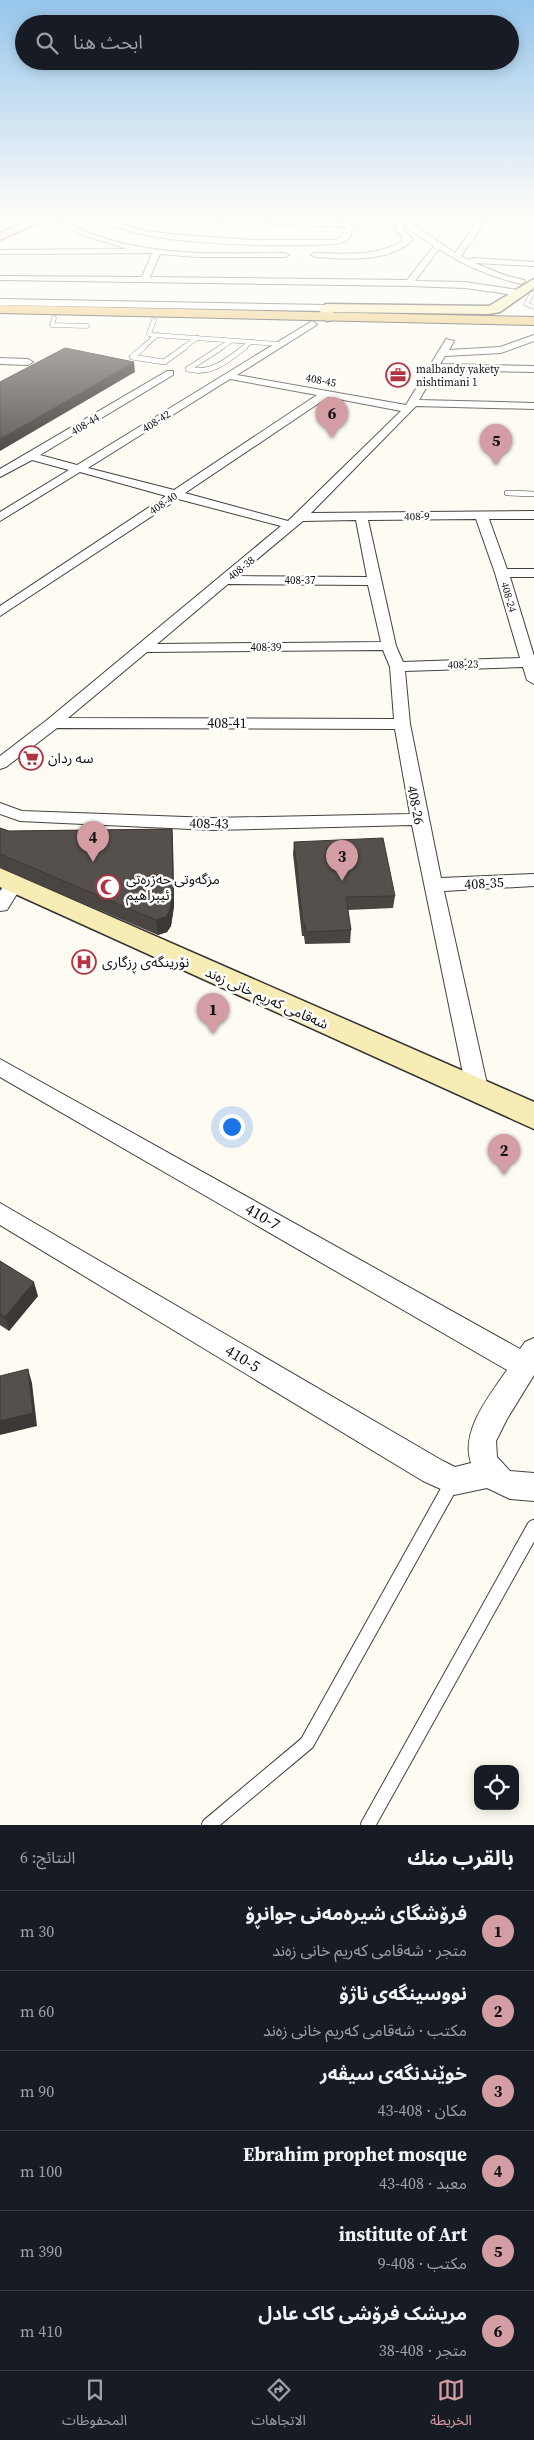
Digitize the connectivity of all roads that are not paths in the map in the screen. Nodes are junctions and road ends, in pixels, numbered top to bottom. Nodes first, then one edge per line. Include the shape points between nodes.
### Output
1 (305, 304) edge
2 (505, 304) edge
3 (0, 309) edge
4 (327, 312) junction
5 (0, 317) edge
6 (54, 318) junction
7 (154, 320) junction
8 (534, 321) edge
9 (312, 324) junction
10 (87, 326) dead end
11 (534, 328) edge
12 (157, 335) junction
13 (197, 338) junction
14 (534, 338) edge
15 (231, 340) junction
16 (449, 341) dead end
17 (252, 342) junction
18 (279, 344) junction
19 (442, 353) junction
20 (0, 361) edge
21 (28, 362) dead end
22 (433, 367) junction
23 (534, 369) edge
24 (170, 374) dead end
25 (228, 376) junction
26 (326, 394) junction
27 (411, 406) junction
28 (534, 406) edge
29 (31, 456) junction
30 (78, 469) junction
31 (0, 474) edge
32 (507, 493) dead end
33 (176, 494) junction
34 (534, 494) edge
35 (534, 514) edge
36 (481, 515) junction
37 (361, 516) junction
38 (0, 518) edge
39 (295, 521) junction
40 (502, 573) junction
41 (534, 573) edge
42 (226, 580) junction
43 (374, 581) junction
44 (0, 612) edge
45 (389, 646) junction
46 (144, 648) junction
47 (528, 662) junction
48 (397, 667) junction
49 (534, 680) edge
50 (53, 723) junction
51 (402, 724) junction
52 (0, 764) edge
53 (0, 808) edge
54 (419, 819) junction
55 (534, 880) edge
56 (434, 885) junction
57 (5, 889) edge
58 (0, 1067) edge
59 (478, 1093) junction
60 (534, 1116) edge
61 (0, 1213) edge
62 (530, 1358) edge
63 (491, 1473) junction
64 (454, 1481) junction
65 (534, 1487) edge
66 (534, 1527) edge
67 (209, 1825) edge
68 (368, 1825) edge

1 - 4 street
2 - 4 street via 489,310
3 - 4 main road
4 - 8 main road
5 - 6 main road
6 - 7 main road
6 - 10 lane via 52,325
7 - 9 main road
7 - 12 lane via 149,334
9 - 11 main road
9 - 18 street, 408-42
12 - 13 lane
12 - 13 lane via 132,357 164,362
13 - 15 lane
14 - 19 street via 501,350
15 - 17 lane
15 - 17 lane via 188,369 209,371
16 - 19 street, 408-38
17 - 18 lane
18 - 25 street, 408-42
19 - 22 street, 408-38
20 - 21 street
22 - 23 street
22 - 27 street, 408-38
24 - 29 street, 408-44
25 - 26 street, 408-45
25 - 30 street, 408-42
26 - 27 street, 408-45
26 - 33 street, 408-40
27 - 28 street
27 - 39 street, 408-38
29 - 30 street, 408-9
29 - 31 street, 408-44
30 - 33 street, 408-9
30 - 38 street, 408-42
32 - 34 lane
33 - 39 street, 408-9
33 - 44 street, 408-40
35 - 36 street, 408-9
36 - 37 street, 408-9
36 - 40 street, 408-24
37 - 39 street, 408-9
37 - 43 street, 408-26
39 - 42 street, 408-38
40 - 41 street
40 - 47 street, 408-24
42 - 43 street, 408-37
42 - 46 street, 408-38
43 - 45 street, 408-26
45 - 46 street, 408-39
45 - 48 street, 408-26
46 - 50 street, 408-38
47 - 48 street, 408-23
47 - 49 street, 408-24
48 - 51 street, 408-26
50 - 51 street, 408-41
50 - 52 street, 408-38
51 - 54 street, 408-26
53 - 54 street, 408-43 via 20,816 212,824
54 - 56 street, 408-26
55 - 56 street, 408-35
56 - 59 street, 408-26
57 - 59 street, شەقامی کەریم خانی زەند
58 - 62 street, 410-7
59 - 60 street, شەقامی کەریم خانی زەند
61 - 64 street, 410-5
62 - 63 street via 482,1441 482,1458
63 - 64 street
63 - 65 street via 506,1484
64 - 67 lane via 307,1743
66 - 68 lane

